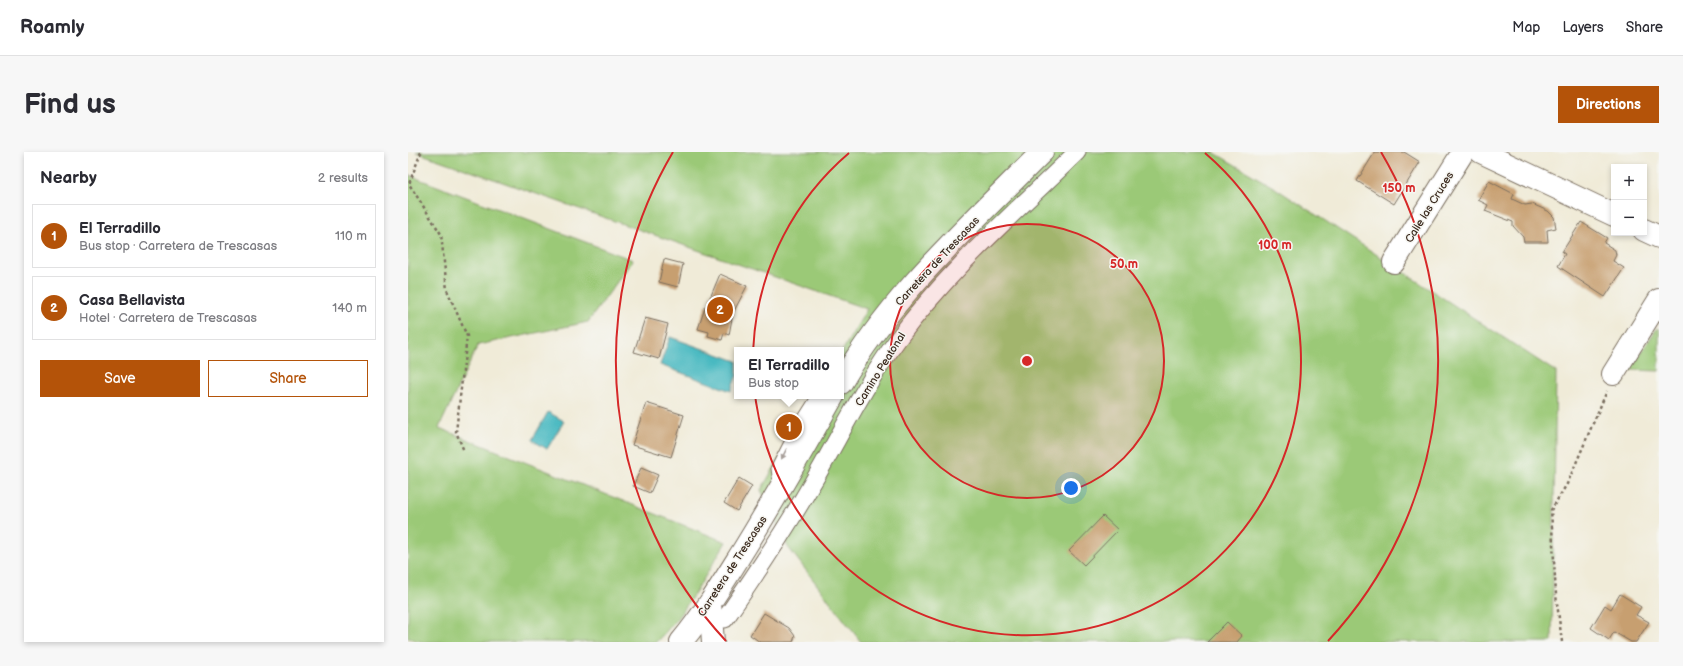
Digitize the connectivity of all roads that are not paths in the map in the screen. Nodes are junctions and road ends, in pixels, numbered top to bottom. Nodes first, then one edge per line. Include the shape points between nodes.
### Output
1 (1042, 152) edge
2 (1077, 152) edge
3 (1463, 152) edge
4 (1481, 152) edge
5 (1611, 214) edge
6 (1647, 231) edge
7 (1659, 237) edge
8 (1394, 262) dead end
9 (1659, 300) edge
10 (1613, 374) road end
11 (844, 378) edge
12 (816, 399) edge
13 (831, 399) edge
14 (781, 488) junction
15 (718, 611) junction
16 (680, 642) edge
17 (714, 642) edge

1 - 11 street, Carretera de Trescasas via 906,293
2 - 15 street, Camino Peatonal via 954,272 898,339 761,567
3 - 8 street, Calle las Cruces
4 - 5 street
6 - 7 street
9 - 10 street
12 -> 14 lane via 777,468
13 - 14 street, Carretera de Trescasas
14 - 15 street, Carretera de Trescasas
15 - 16 street, Carretera de Trescasas
15 - 17 street

